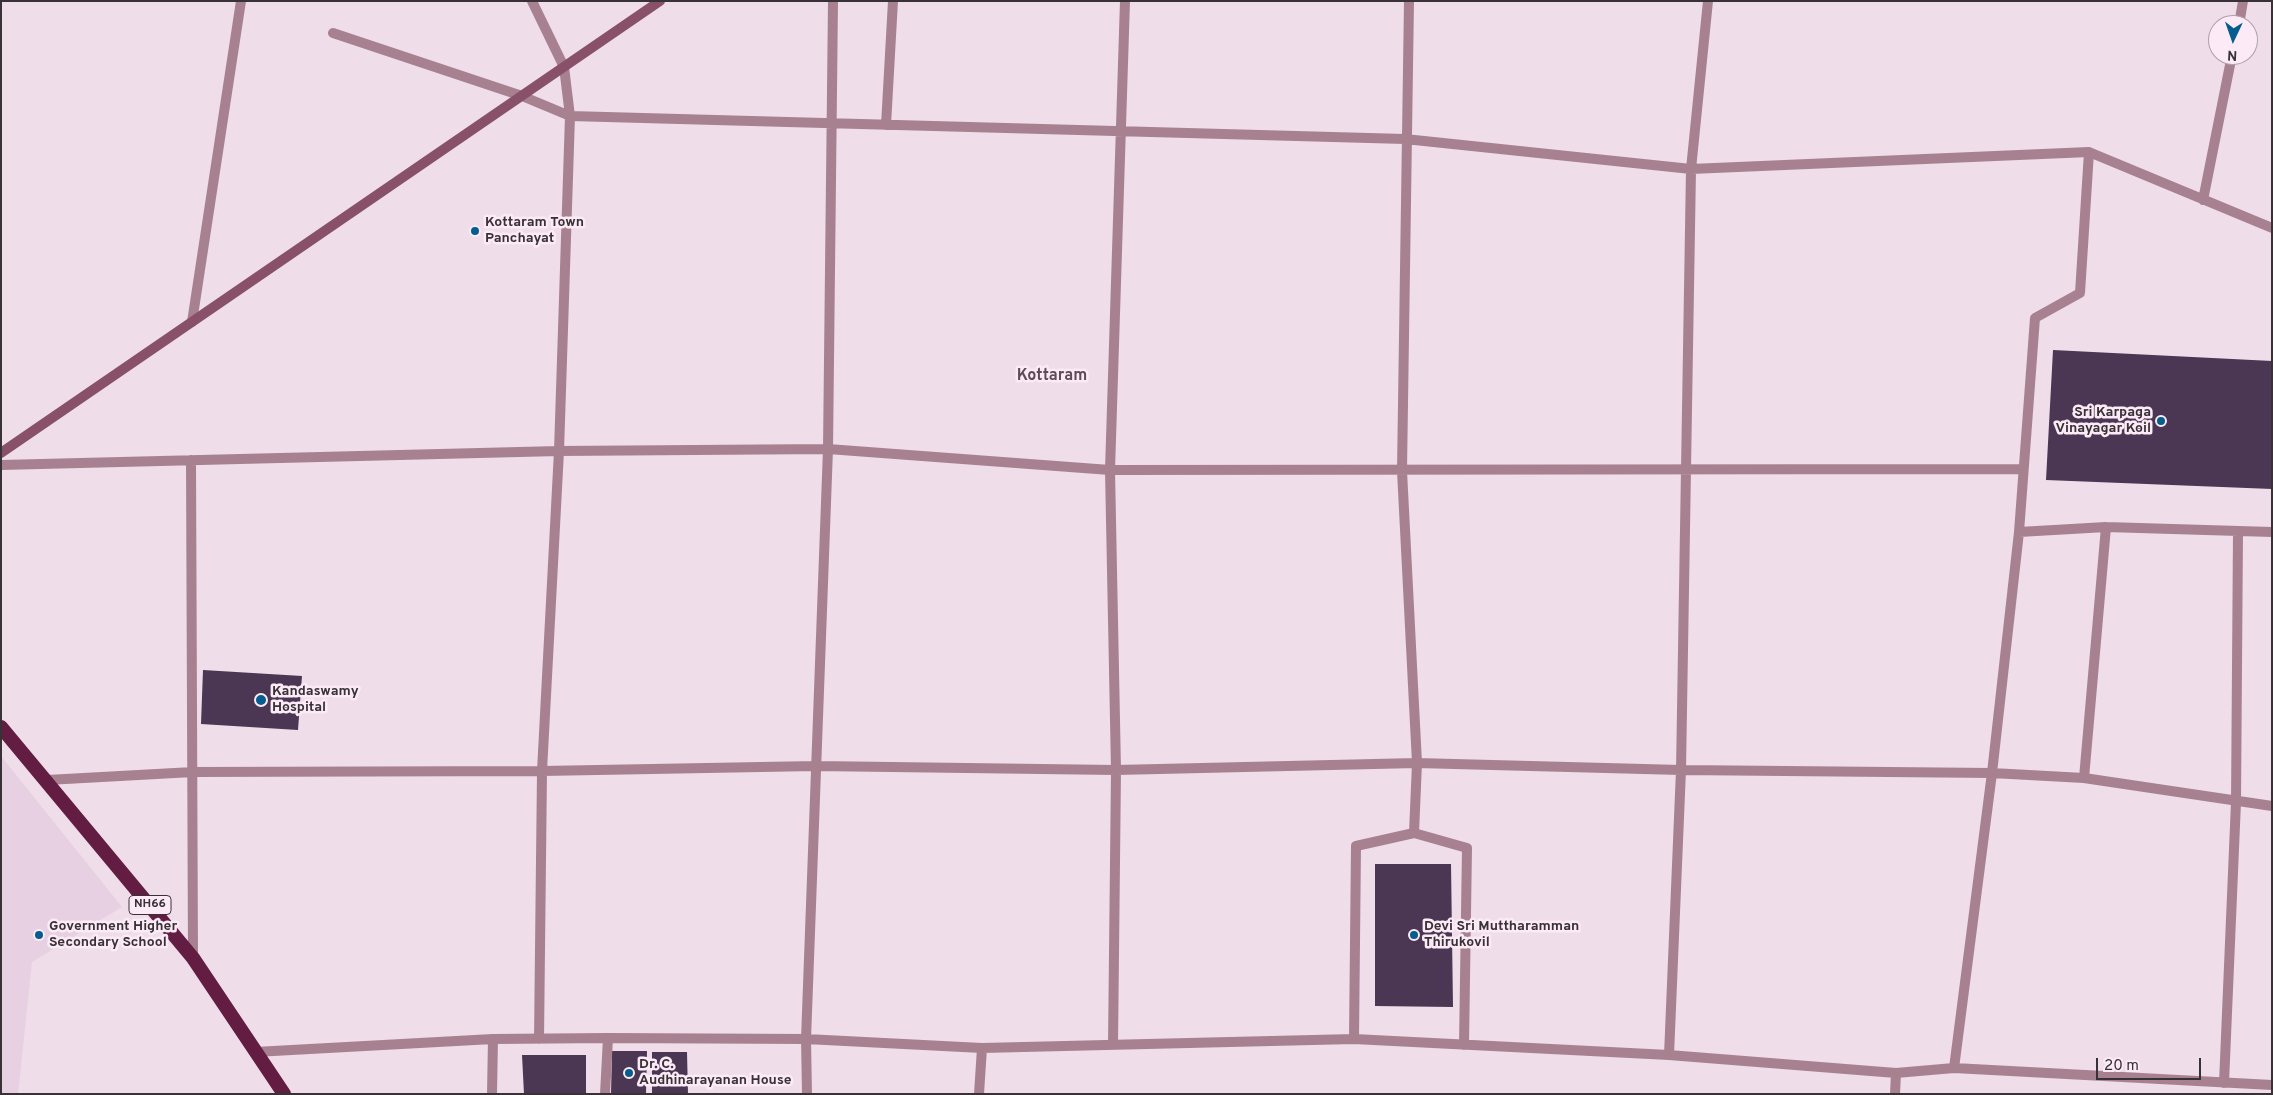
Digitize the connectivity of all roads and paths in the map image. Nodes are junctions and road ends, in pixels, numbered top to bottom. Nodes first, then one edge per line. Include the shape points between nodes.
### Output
1 (241, 1) edge
2 (532, 1) edge
3 (660, 1) edge
4 (834, 1) edge
5 (892, 1) edge
6 (1125, 1) edge
7 (1409, 1) edge
8 (1708, 1) edge
9 (2243, 1) edge
10 (2241, 15) edge
11 (333, 33) dead end
12 (2230, 65) edge
13 (564, 67) junction
14 (522, 96) junction
15 (570, 116) junction
16 (833, 123) junction
17 (886, 125) junction
18 (1120, 131) junction
19 (1405, 139) junction
20 (2089, 152) junction
21 (1691, 169) junction
22 (2203, 200) junction
23 (2272, 228) edge
24 (192, 322) junction
25 (828, 449) junction
26 (559, 451) junction
27 (1, 453) edge
28 (191, 460) junction
29 (1, 465) edge
30 (2023, 469) junction
31 (1110, 470) junction
32 (1686, 470) junction
33 (1402, 471) junction
34 (2106, 527) junction
35 (2019, 532) junction
36 (2238, 532) junction
37 (2272, 532) edge
38 (1, 727) edge
39 (1417, 763) junction
40 (816, 766) junction
41 (1116, 770) junction
42 (1681, 770) junction
43 (542, 771) junction
44 (192, 772) junction
45 (1992, 772) junction
46 (2084, 778) junction
47 (47, 780) junction
48 (2236, 802) junction
49 (2272, 806) edge
50 (1414, 833) junction
51 (193, 958) junction
52 (608, 1038) junction
53 (493, 1039) junction
54 (539, 1039) junction
55 (1354, 1039) junction
56 (806, 1040) junction
57 (1113, 1045) junction
58 (1464, 1045) junction
59 (982, 1048) junction
60 (255, 1052) junction
61 (1668, 1055) junction
62 (1954, 1068) junction
63 (1896, 1073) junction
64 (2224, 1082) junction
65 (2272, 1085) edge
66 (284, 1094) edge
67 (492, 1094) edge
68 (605, 1094) edge
69 (807, 1094) edge
70 (979, 1094) edge
71 (1895, 1094) edge

1 - 24 street
2 - 13 street
3 - 13 main road
4 - 16 street
5 - 17 street
6 - 18 street
7 - 19 street
8 - 21 street
9 - 10 street
11 - 14 street
12 - 22 street
13 - 14 main road
13 - 15 street
14 - 15 street
14 - 24 main road
15 - 16 street
15 - 26 street
16 - 17 street
16 - 25 street
17 - 18 street
18 - 19 street
18 - 31 street
19 - 21 street
19 - 33 street
20 - 21 street
20 - 22 street
20 - 30 street via 2080,293 2035,318
21 - 32 street
22 - 23 street
24 - 27 main road
25 - 26 street
25 - 31 street
25 - 40 street
26 - 28 street
26 - 43 street
28 - 29 street
28 - 44 street
30 - 32 street
30 - 35 street
31 - 33 street
31 - 41 street
32 - 33 street
32 - 42 street
33 - 39 street
34 - 35 street
34 - 36 street
34 - 46 street
35 - 45 street
36 - 37 street
36 - 48 street
38 - 47 highway, NH66
39 - 41 street
39 - 42 street
39 - 50 street
40 - 41 street
40 - 43 street
40 - 56 street
41 - 57 street
42 - 45 street
42 - 61 street
43 - 44 street
43 - 54 street
44 - 47 street
44 - 51 street
45 - 46 street
45 - 62 street
46 - 48 street
47 - 51 highway, NH66
48 - 49 street
48 - 64 street
50 - 55 street via 1356,846
50 - 58 street via 1468,848
51 - 60 highway, NH66
52 - 54 street
52 - 56 street
52 - 68 street
53 - 54 street
53 - 60 street
53 - 67 street
55 - 57 street
55 - 58 street
56 - 59 street
56 - 69 street
57 - 59 street
58 - 61 street
59 - 70 street
60 - 66 highway, NH66
61 - 63 street
62 - 63 street
62 - 64 street
63 - 71 street
64 - 65 street

